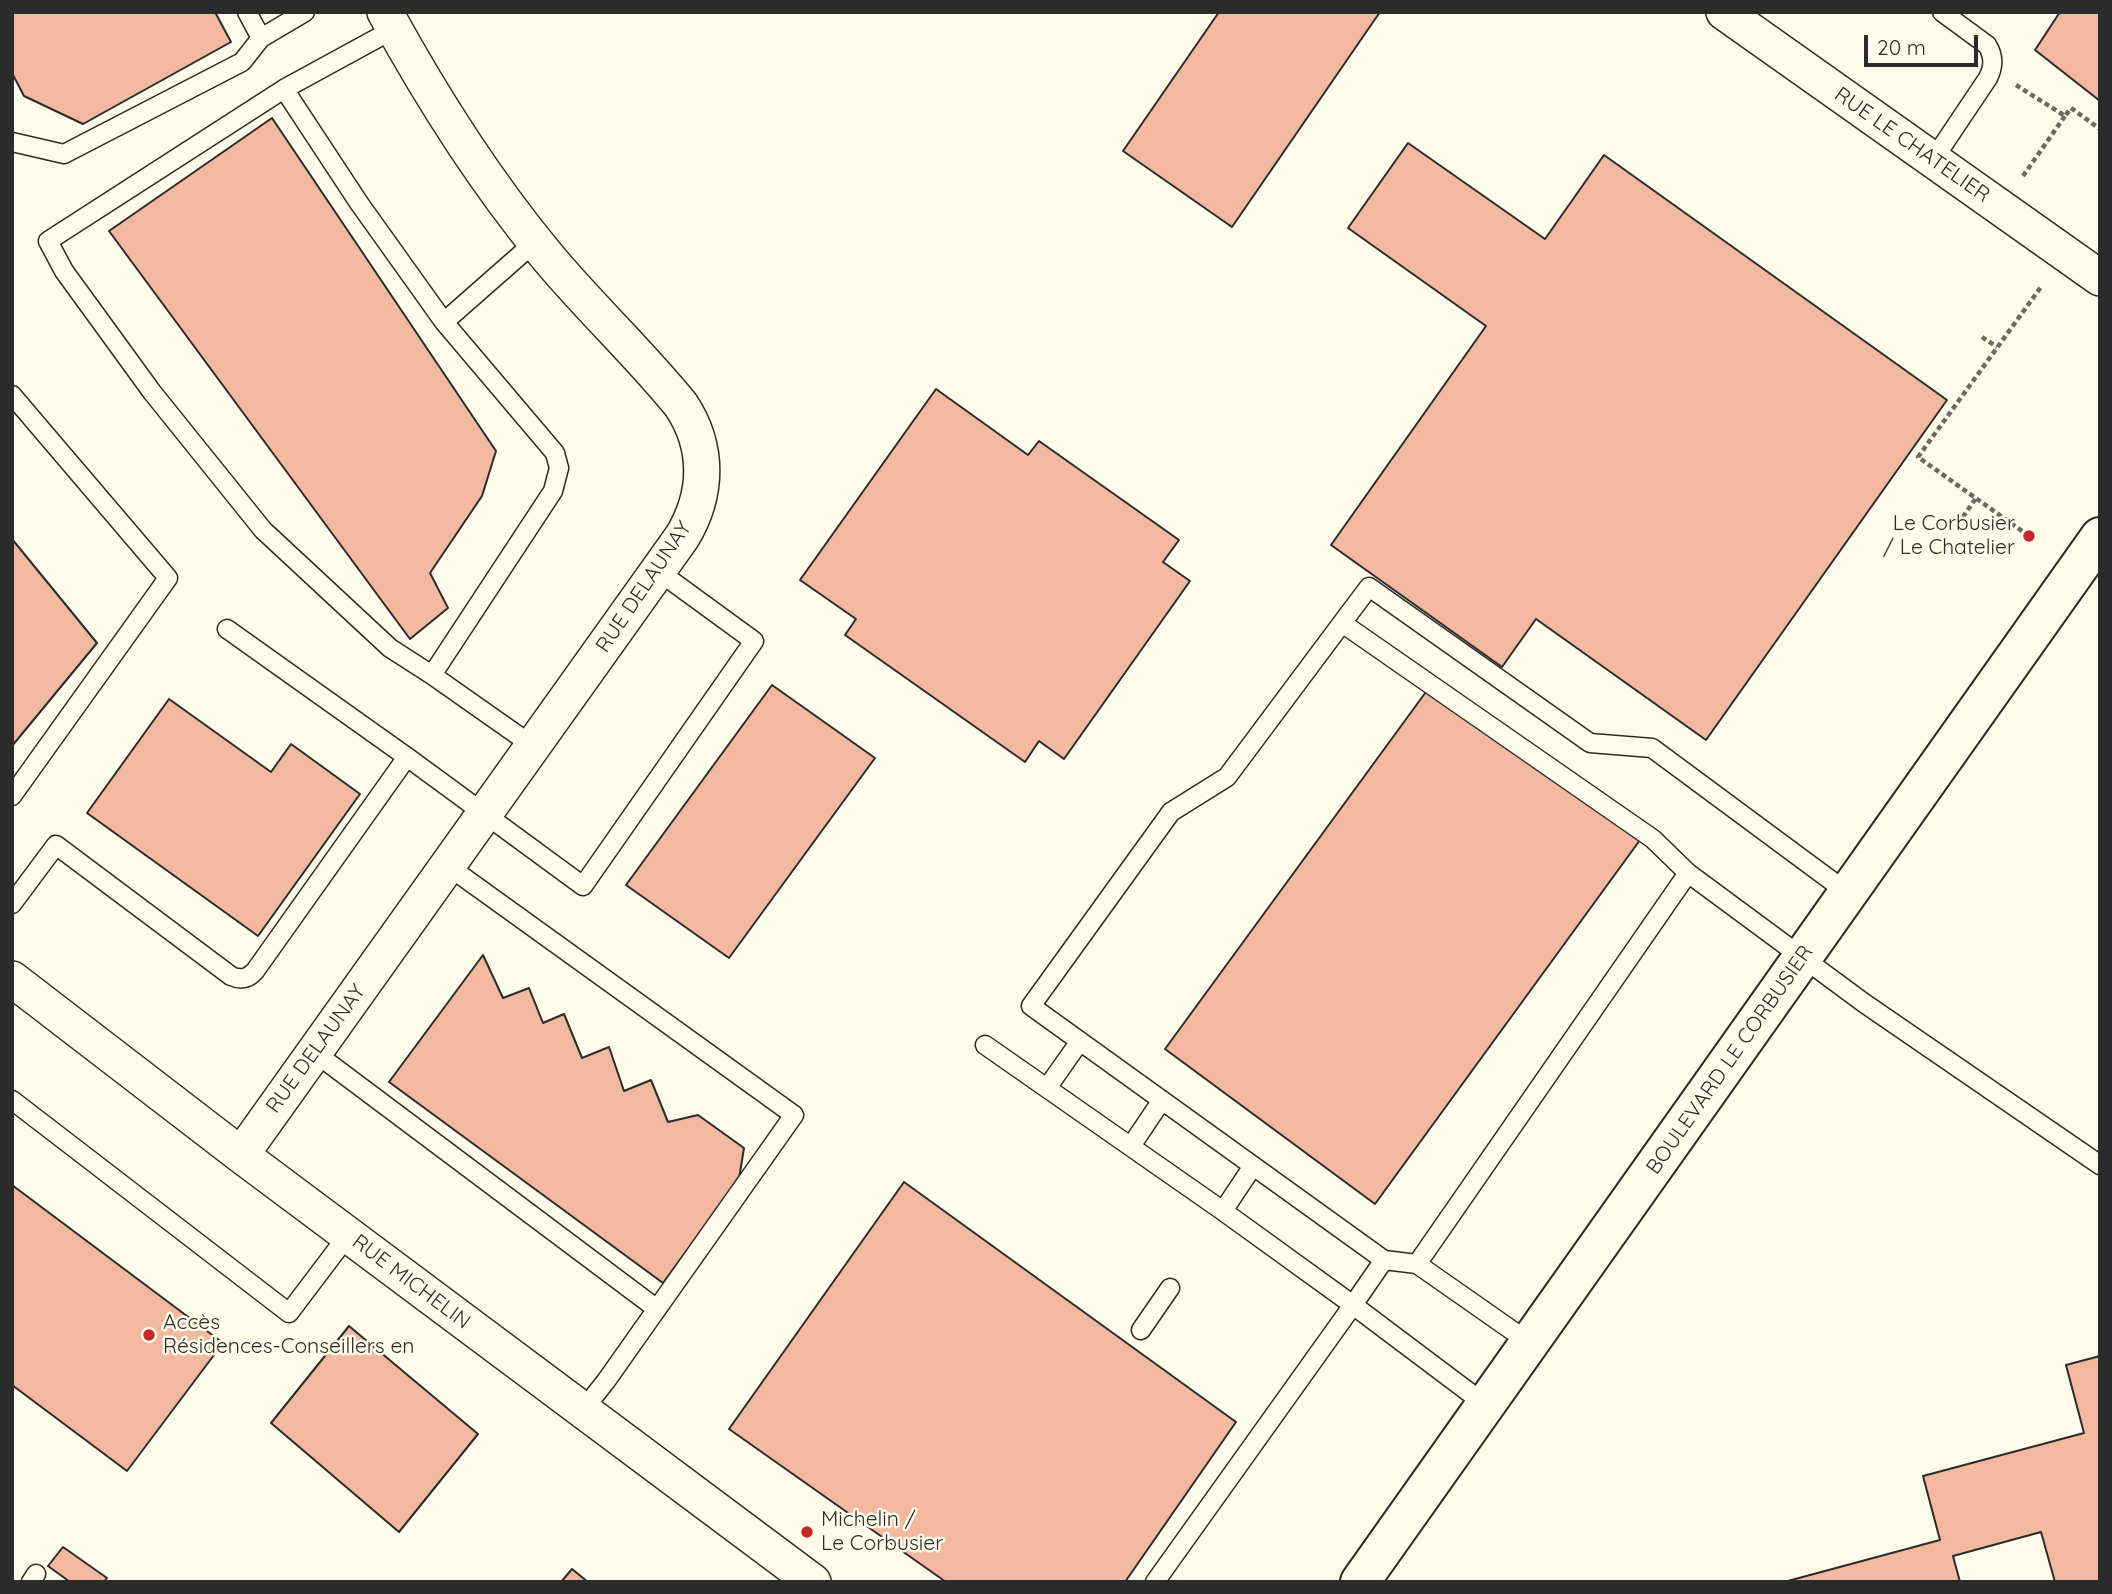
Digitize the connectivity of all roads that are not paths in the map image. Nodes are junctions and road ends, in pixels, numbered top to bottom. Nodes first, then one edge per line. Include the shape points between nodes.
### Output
1 (247, 12) edge
2 (305, 12) edge
3 (1724, 12) edge
4 (1942, 12) edge
5 (390, 20) edge
6 (261, 38) junction
7 (284, 89) junction
8 (12, 142) edge
9 (1933, 160) junction
10 (535, 242) junction
11 (2100, 278) edge
12 (444, 322) junction
13 (12, 395) edge
14 (2100, 537) edge
15 (658, 571) junction
16 (1342, 623) junction
17 (228, 629) dead end
18 (432, 675) junction
19 (533, 746) junction
20 (407, 757) junction
21 (12, 796) edge
22 (484, 814) junction
23 (448, 866) junction
24 (1688, 873) junction
25 (1848, 893) junction
26 (12, 904) edge
27 (1803, 957) junction
28 (12, 979) edge
29 (1080, 1041) junction
30 (985, 1045) dead end
31 (314, 1052) junction
32 (1047, 1088) junction
33 (12, 1100) edge
34 (1162, 1100) junction
35 (1131, 1146) junction
36 (241, 1155) junction
37 (2100, 1165) edge
38 (1253, 1166) junction
39 (1223, 1210) junction
40 (348, 1235) junction
41 (1384, 1260) junction
42 (1417, 1264) junction
43 (1170, 1288) dead end
44 (1353, 1305) junction
45 (657, 1309) junction
46 (1141, 1330) dead end
47 (1530, 1343) junction
48 (1486, 1405) junction
49 (583, 1410) junction
50 (813, 1582) edge
51 (1154, 1582) edge
52 (1360, 1582) edge

1 - 6 lane
2 - 6 lane
3 - 9 street, RUE LE CHATELIER
4 - 9 lane via 1987,45 1993,65
5 - 7 lane
5 - 10 street, RUE DELAUNAY via 449,123
6 - 8 lane via 242,62 64,154
7 - 12 lane
7 - 18 lane via 48,241 64,271 152,391 263,530 390,648
9 - 11 street, RUE LE CHATELIER
10 - 12 lane
10 - 15 street, RUE DELAUNAY via 671,392 696,432 703,462 701,494 690,524
12 - 18 lane via 550,446 559,468 553,491
13 - 21 lane via 168,578
14 - 25 street, BOULEVARD LE CORBUSIER
15 - 19 street, RUE DELAUNAY
15 - 22 lane via 754,641 583,886
16 - 24 lane via 1653,839
16 - 25 lane via 1369,587 1590,743 1652,748
16 - 29 lane via 1227,777 1171,812 1031,1006
17 - 20 lane
18 - 19 lane
19 - 22 street, RUE DELAUNAY
20 - 22 lane
20 - 26 lane via 246,978 231,976 56,845
22 - 23 street, RUE DELAUNAY
23 - 31 street, RUE DELAUNAY
23 - 45 lane via 794,1115
24 - 27 lane
24 - 42 lane
25 - 27 street, BOULEVARD LE CORBUSIER
27 - 37 lane
27 - 47 street, BOULEVARD LE CORBUSIER
28 - 36 street, RUE MICHELIN
29 - 32 lane
29 - 34 lane
30 - 32 lane
31 - 36 street, RUE DELAUNAY
31 - 45 lane
32 - 35 lane
33 - 40 lane via 289,1313
34 - 35 lane
34 - 38 lane
35 - 39 lane
36 - 40 street, RUE MICHELIN
38 - 39 lane
38 - 41 lane
39 - 44 lane
40 - 49 street, RUE MICHELIN
41 - 42 lane
41 - 44 lane
42 - 47 lane
43 - 46 lane
44 - 48 lane
44 - 51 lane
45 - 49 lane
47 - 48 street, BOULEVARD LE CORBUSIER
48 - 52 street, BOULEVARD LE CORBUSIER
49 - 50 street, RUE MICHELIN

